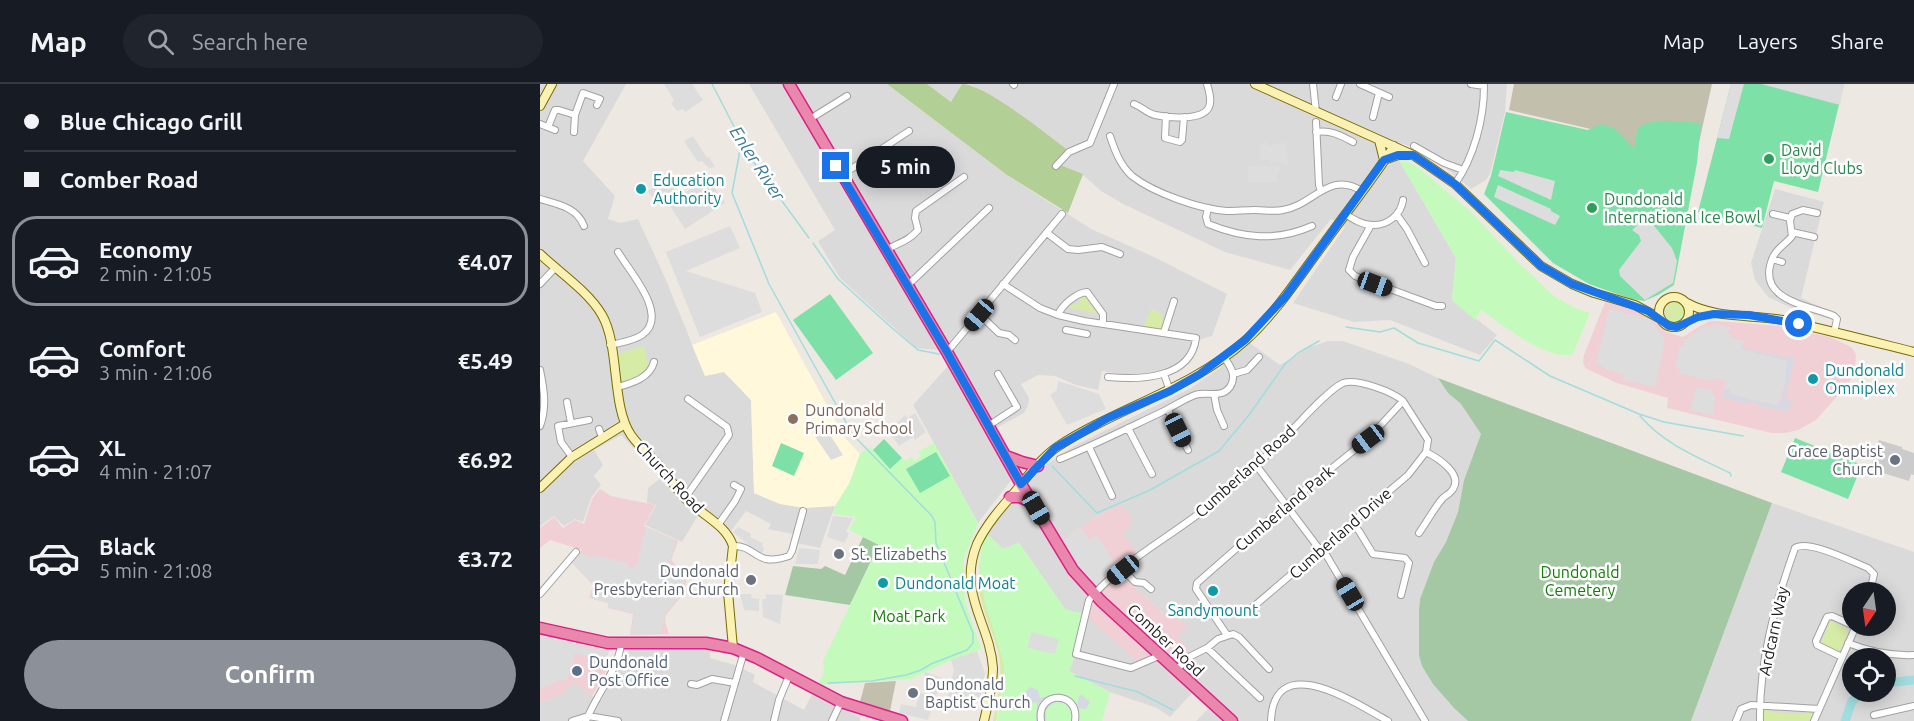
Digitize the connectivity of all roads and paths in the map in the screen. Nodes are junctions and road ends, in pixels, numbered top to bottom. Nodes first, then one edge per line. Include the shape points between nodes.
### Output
1 (552, 84) edge
2 (789, 84) edge
3 (1114, 84) edge
4 (1207, 84) edge
5 (1255, 84) edge
6 (1313, 84) edge
7 (1341, 84) edge
8 (1360, 84) edge
9 (1471, 84) edge
10 (1379, 93) junction
11 (847, 96) dead end
12 (1336, 97) dead end
13 (1389, 97) dead end
14 (1134, 104) dead end
15 (597, 105) dead end
16 (540, 106) edge
17 (1316, 112) junction
18 (575, 115) junction
19 (1166, 116) junction
20 (1184, 117) junction
21 (1373, 117) dead end
22 (810, 119) junction
23 (1316, 122) dead end
24 (540, 124) edge
25 (548, 127) junction
26 (555, 130) dead end
27 (909, 131) dead end
28 (574, 132) dead end
29 (1316, 132) junction
30 (1110, 136) dead end
31 (1379, 140) junction
32 (1353, 142) dead end
33 (1394, 146) junction
34 (1414, 151) junction
35 (1384, 160) junction
36 (1056, 166) dead end
37 (1463, 170) junction
38 (842, 175) junction
39 (964, 177) dead end
40 (1455, 184) junction
41 (1321, 191) junction
42 (1362, 191) junction
43 (540, 199) edge
44 (1403, 200) dead end
45 (989, 208) dead end
46 (1208, 208) junction
47 (1817, 213) dead end
48 (1062, 214) dead end
49 (1345, 214) junction
50 (1773, 214) dead end
51 (1397, 215) junction
52 (1790, 218) junction
53 (1371, 225) junction
54 (584, 226) dead end
55 (1312, 226) dead end
56 (1792, 232) junction
57 (1047, 233) junction
58 (1814, 237) dead end
59 (886, 250) junction
60 (618, 252) dead end
61 (540, 254) edge
62 (1120, 254) dead end
63 (1772, 259) junction
64 (1782, 262) dead end
65 (1425, 263) dead end
66 (555, 268) junction
67 (540, 284) edge
68 (1003, 284) junction
69 (908, 285) junction
70 (1665, 300) junction
71 (1174, 301) dead end
72 (1687, 303) junction
73 (1635, 305) junction
74 (1442, 306) dead end
75 (1714, 314) junction
76 (979, 315) junction
77 (1058, 315) junction
78 (1661, 319) junction
79 (1080, 320) junction
80 (1685, 323) junction
81 (1103, 324) junction
82 (1066, 330) dead end
83 (1078, 332) junction
84 (1164, 332) junction
85 (1833, 333) junction
86 (1087, 334) dead end
87 (1015, 340) dead end
88 (610, 345) junction
89 (947, 352) junction
90 (1914, 352) edge
91 (1224, 357) junction
92 (1259, 357) dead end
93 (654, 362) dead end
94 (540, 370) edge
95 (998, 374) dead end
96 (1164, 374) junction
97 (1233, 374) junction
98 (1107, 377) dead end
99 (618, 387) junction
100 (1170, 391) junction
101 (1214, 394) junction
102 (688, 399) dead end
103 (1403, 401) junction
104 (567, 402) dead end
105 (1168, 410) junction
106 (589, 420) dead end
107 (571, 423) junction
108 (625, 424) junction
109 (540, 426) edge
110 (988, 426) junction
111 (1224, 426) dead end
112 (1128, 428) junction
113 (1089, 447) junction
114 (1188, 450) dead end
115 (1427, 450) junction
116 (1006, 456) junction
117 (572, 457) junction
118 (1060, 459) dead end
119 (1256, 465) junction
120 (1038, 466) junction
121 (1152, 474) dead end
122 (1021, 484) junction
123 (734, 485) dead end
124 (540, 488) edge
125 (1112, 496) dead end
126 (1010, 497) junction
127 (685, 498) junction
128 (1034, 504) junction
129 (1286, 505) junction
130 (804, 511) dead end
131 (1352, 524) junction
132 (718, 525) junction
133 (1419, 533) dead end
134 (733, 546) junction
135 (1321, 550) junction
136 (576, 552) dead end
137 (1123, 570) junction
138 (1872, 582) edge
139 (1151, 589) dead end
140 (540, 594) edge
141 (1094, 594) junction
142 (1401, 595) dead end
143 (1246, 613) dead end
144 (1842, 621) edge
145 (540, 628) edge
146 (1227, 635) junction
147 (1850, 636) edge
148 (1848, 643) junction
149 (621, 644) junction
150 (733, 648) junction
151 (1207, 648) junction
152 (1846, 648) edge
153 (744, 652) junction
154 (1161, 655) junction
155 (1914, 655) edge
156 (1842, 657) joint
157 (1269, 669) dead end
158 (1176, 670) junction
159 (789, 676) junction
160 (735, 683) junction
161 (692, 684) dead end
162 (1260, 698) dead end
163 (846, 704) junction
164 (1760, 705) junction
165 (1914, 706) edge
166 (1819, 709) junction
167 (1877, 717) edge
168 (587, 719) edge
169 (1076, 719) edge
170 (572, 721) edge
171 (618, 721) edge
172 (724, 721) edge
173 (774, 721) edge
174 (832, 721) edge
175 (880, 721) edge
176 (902, 721) edge
177 (984, 721) edge
178 (1041, 721) edge
179 (1232, 721) edge
180 (1271, 721) edge
181 (1388, 721) edge
182 (1425, 721) edge
183 (1736, 721) edge
184 (1760, 721) edge
185 (1814, 721) edge

1 - 16 street
2 - 22 highway, Comber Road
3 - 36 street via 1090,143 1069,152
4 - 20 street via 1209,109
5 - 17 street
6 - 17 street
7 - 12 street
8 - 10 street
9 - 37 street via 1488,86 1483,116
10 - 13 street
10 - 21 street
11 - 22 street
14 - 19 street
15 - 18 street via 600,99 583,93
17 - 31 street
18 - 25 street via 555,111
18 - 28 street
19 - 20 street
19 - 20 street via 1165,138 1180,142
22 - 38 highway, Comber Road
23 - 29 street
24 - 25 street
25 - 26 street
27 - 38 street
29 - 32 street via 1336,133
29 - 41 street
30 - 46 street via 1116,156 1131,175 1164,193
31 - 33 street
31 - 35 street
33 - 34 street
33 - 35 street
34 - 35 street
34 - 37 street
34 - 40 street
35 - 42 street
37 - 40 street
38 - 59 highway, Comber Road
39 - 59 street via 916,211 918,230 908,241
40 - 73 street via 1541,266 1572,284
41 - 42 street via 1347,184
41 - 46 street via 1282,210
42 - 49 street
43 - 54 street via 571,209
44 - 51 street
45 - 69 street
46 - 55 street via 1208,224 1237,235 1270,237
47 - 52 street via 1796,211
48 - 57 street
49 - 53 street
49 - 91 street via 1275,309
50 - 52 street
51 - 53 street via 1388,222
51 - 65 street
52 - 56 street
53 - 74 street via 1349,270 1355,276
56 - 58 street
56 - 63 street
57 - 62 street via 1068,249 1101,247
57 - 68 street
59 - 69 highway, Comber Road
60 - 88 street via 650,303 652,318 641,336
61 - 66 street, Church Road
63 - 64 street
63 - 85 street via 1769,274 1776,292 1834,316
66 - 67 street
66 - 88 street, Church Road via 598,310 605,321
68 - 76 street
68 - 77 street
69 - 89 highway, Comber Road
70 - 72 street via 1678,297
70 - 73 street
70 - 78 street via 1659,309
71 - 84 street
72 - 75 street
72 - 80 street via 1690,313
73 - 78 street
75 - 80 street
75 - 85 street via 1781,320
76 - 87 street via 999,333
76 - 89 street
77 - 79 street
77 - 81 street via 1061,308 1087,292 1103,314
78 - 80 street via 1673,327
79 - 81 street
79 - 83 street
81 - 84 street
82 - 83 street
83 - 86 street
84 - 96 street via 1196,338 1190,358
85 - 90 street
88 - 99 street, Church Road
89 - 110 highway, Comber Road
91 - 97 street
91 - 100 street
92 - 97 street via 1247,370
93 - 99 street via 652,370 643,377
94 - 109 street via 545,400
95 - 110 street via 1017,407
96 - 98 street via 1140,379
96 - 100 street
97 - 101 street via 1231,386
99 - 108 street, Church Road
100 - 120 street via 1108,418 1055,448
101 - 105 street via 1195,395
101 - 111 street
102 - 127 street via 727,428 729,435
103 - 115 street via 1428,440
103 - 119 street, Cumberland Road via 1390,392 1344,383
103 - 129 street, Cumberland Park via 1368,439
104 - 107 street
105 - 112 street
105 - 114 street
106 - 107 street
107 - 117 street via 558,426 561,442
108 - 117 street via 601,433
108 - 127 street, Church Road
110 - 116 highway, Comber Road
112 - 113 street
112 - 121 street
113 - 118 street
113 - 125 street
115 - 131 street, Cumberland Drive via 1408,475
115 - 133 street via 1456,481 1452,492 1443,498
116 - 120 highway
116 - 122 highway, Comber Road
117 - 124 street
119 - 129 street
119 - 137 street, Cumberland Road
120 - 122 street
122 - 126 street
122 - 128 highway, Comber Road
123 - 132 street via 741,489
126 - 128 highway
126 - 177 street via 984,531 972,565 973,598 993,668
127 - 132 street, Church Road
128 - 141 highway, Comber Road via 1073,570
129 - 135 street
129 - 146 street, Cumberland Park via 1197,583 1196,590
130 - 134 street via 789,556 765,560
131 - 135 street, Cumberland Drive
131 - 142 street via 1373,554 1408,560
132 - 134 street, Church Road
134 - 150 street via 728,592
135 - 143 street, Cumberland Drive
135 - 182 street
136 - 140 street
137 - 139 street via 1135,582
137 - 141 street, Cumberland Road
138 - 164 street, Ardcarn Way via 1874,574 1868,568 1816,548 1799,545 1795,549 1775,610
141 - 154 highway, Comber Road
141 - 154 street via 1089,600 1076,654 1131,668
144 - 156 street via 1827,617 1816,641
145 - 149 highway
146 - 151 street
146 - 157 street via 1239,636
147 - 148 street
148 - 152 street
148 - 155 street via 1884,654
149 - 150 highway via 706,643
149 - 168 street via 620,654
150 - 153 highway
151 - 158 street
151 - 162 street
153 - 159 highway
153 - 160 street
154 - 158 highway, Comber Road
156 - 166 street
158 - 179 highway, Comber Road
159 - 163 highway
159 - 173 street
160 - 161 street via 712,679
160 - 172 street
163 - 174 street
163 - 175 highway
163 - 176 highway
164 - 166 street
164 - 183 street via 1744,706
164 - 184 street, Ardcarn Way
165 - 167 street
166 - 185 street
168 - 170 street
168 - 171 street
169 - 178 street via 1072,704 1063,698 1050,699 1038,710
180 - 181 street via 1276,699 1289,687 1300,684 1332,690

